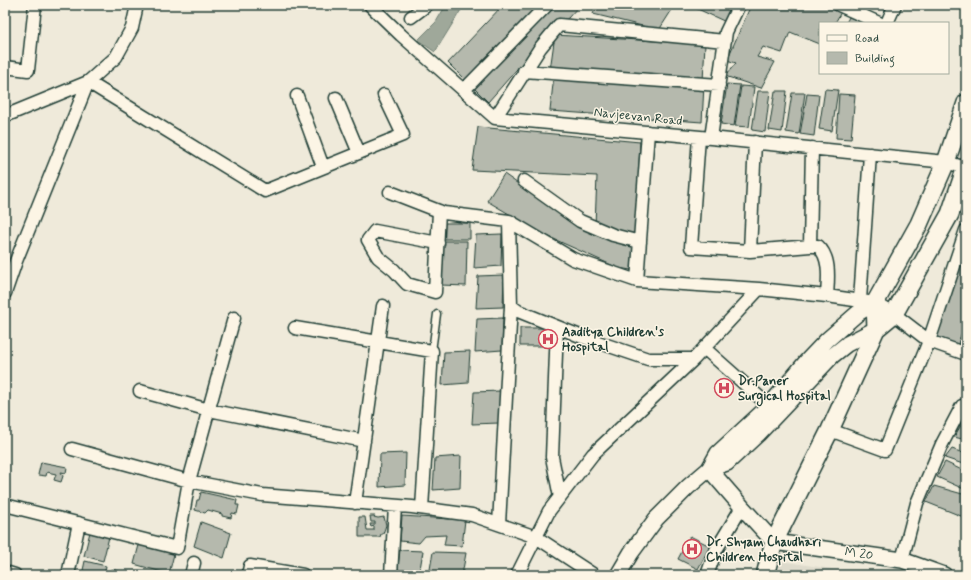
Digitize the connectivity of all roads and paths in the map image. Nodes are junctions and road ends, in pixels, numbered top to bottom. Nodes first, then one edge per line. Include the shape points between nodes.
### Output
1 (34, 5) edge
2 (137, 5) edge
3 (370, 5) edge
4 (427, 5) edge
5 (547, 5) edge
6 (739, 5) edge
7 (839, 5) edge
8 (895, 5) edge
9 (411, 17) dead end
10 (877, 22) edge
11 (887, 22) edge
12 (725, 41) junction
13 (5, 67) edge
14 (524, 72) junction
15 (88, 82) junction
16 (719, 85) junction
17 (464, 90) junction
18 (297, 96) dead end
19 (384, 96) dead end
20 (336, 98) dead end
21 (966, 103) edge
22 (5, 116) edge
23 (495, 118) junction
24 (648, 132) junction
25 (699, 137) junction
26 (712, 138) junction
27 (755, 142) junction
28 (812, 148) junction
29 (358, 153) junction
30 (870, 154) junction
31 (946, 162) junction
32 (323, 167) junction
33 (966, 168) edge
34 (524, 181) dead end
35 (390, 192) dead end
36 (439, 211) junction
37 (509, 221) junction
38 (966, 230) edge
39 (640, 242) junction
40 (438, 243) junction
41 (810, 246) junction
42 (750, 251) junction
43 (637, 281) junction
44 (759, 289) junction
45 (5, 293) edge
46 (827, 296) junction
47 (867, 302) junction
48 (383, 306) dead end
49 (511, 306) junction
50 (437, 314) dead end
51 (894, 314) junction
52 (234, 318) dead end
53 (557, 327) junction
54 (295, 328) dead end
55 (876, 329) junction
56 (929, 341) junction
57 (378, 342) junction
58 (704, 348) junction
59 (432, 351) junction
60 (966, 354) edge
61 (694, 359) junction
62 (140, 391) dead end
63 (965, 403) edge
64 (209, 410) junction
65 (774, 410) junction
66 (830, 430) junction
67 (364, 441) junction
68 (72, 450) dead end
69 (709, 469) junction
70 (189, 481) junction
71 (560, 497) junction
72 (355, 503) junction
73 (5, 505) edge
74 (395, 506) junction
75 (742, 507) junction
76 (422, 508) junction
77 (79, 523) junction
78 (499, 524) junction
79 (536, 536) junction
80 (774, 542) junction
81 (902, 560) junction
82 (5, 572) edge
83 (15, 575) edge
84 (68, 575) edge
85 (248, 575) edge
86 (303, 575) edge
87 (391, 575) edge
88 (517, 575) edge
89 (594, 575) edge
90 (618, 575) edge
91 (707, 575) edge
92 (765, 575) edge
93 (944, 575) edge

1 - 13 street via 28,70
2 - 15 street via 132,28 116,57
3 - 17 street via 400,35
4 - 9 street
5 - 17 street
6 - 12 street via 726,32
7 - 10 street
8 - 11 street
12 - 14 street via 559,25
12 - 16 street
14 - 16 street
14 - 23 street
15 - 22 street
15 - 32 street via 265,191
15 - 45 street
16 - 26 street
17 - 23 street
18 - 32 street
19 - 29 street via 403,135
20 - 29 street
21 - 31 main road
23 - 24 street, Navjeevan Road
24 - 25 street, Navjeevan Road
24 - 39 street
25 - 26 street, Navjeevan Road
25 - 42 street via 691,247
26 - 27 street, Navjeevan Road
27 - 28 street, Navjeevan Road
27 - 42 street
28 - 30 street, Navjeevan Road
28 - 41 street
29 - 32 street
30 - 31 street, Navjeevan Road
30 - 47 street
31 - 33 street, Navjeevan Road
31 - 47 main road via 919,224
33 - 51 main road via 950,214
34 - 39 street via 580,221 613,235
35 - 36 street
36 - 37 street
36 - 40 street
37 - 43 street via 573,259
37 - 49 street
38 - 56 street
39 - 43 street
40 - 40 street via 435,292 406,284 378,257 368,240 375,231
41 - 42 street
41 - 46 street via 818,246 822,250 826,262
43 - 44 street
44 - 46 street
44 - 58 street
46 - 47 street
47 - 51 street
47 - 55 main road
47 - 65 street via 806,362
48 - 57 street
49 - 53 street
49 - 78 street
50 - 59 lane
51 - 55 main road
51 - 56 street
52 - 64 street
53 - 61 street via 648,359
53 - 71 street via 552,457
54 - 57 street
55 - 65 street via 847,344
55 - 66 main road
56 - 60 street
56 - 66 street via 885,450
57 - 59 street
57 - 67 street
58 - 61 street
58 - 65 street
59 - 76 street
61 - 71 street via 593,454
62 - 64 street
63 - 81 street via 942,444 917,503
64 - 67 street
64 - 70 street
65 - 69 street via 758,434 727,463
66 - 80 main road
67 - 72 street
68 - 70 street
69 - 75 street
69 - 90 street via 656,519
70 - 72 street via 262,495
70 - 77 street via 177,548
71 - 79 street via 549,511
72 - 74 street
73 - 77 street
74 - 76 street
74 - 87 street
75 - 80 street
75 - 91 street via 716,550
76 - 78 street via 472,515
77 - 84 street
78 - 79 street
79 - 88 street
79 - 89 street
80 - 81 street, M 20
80 - 92 main road
81 - 93 street, M 20
82 - 83 street
85 - 86 street via 250,566

